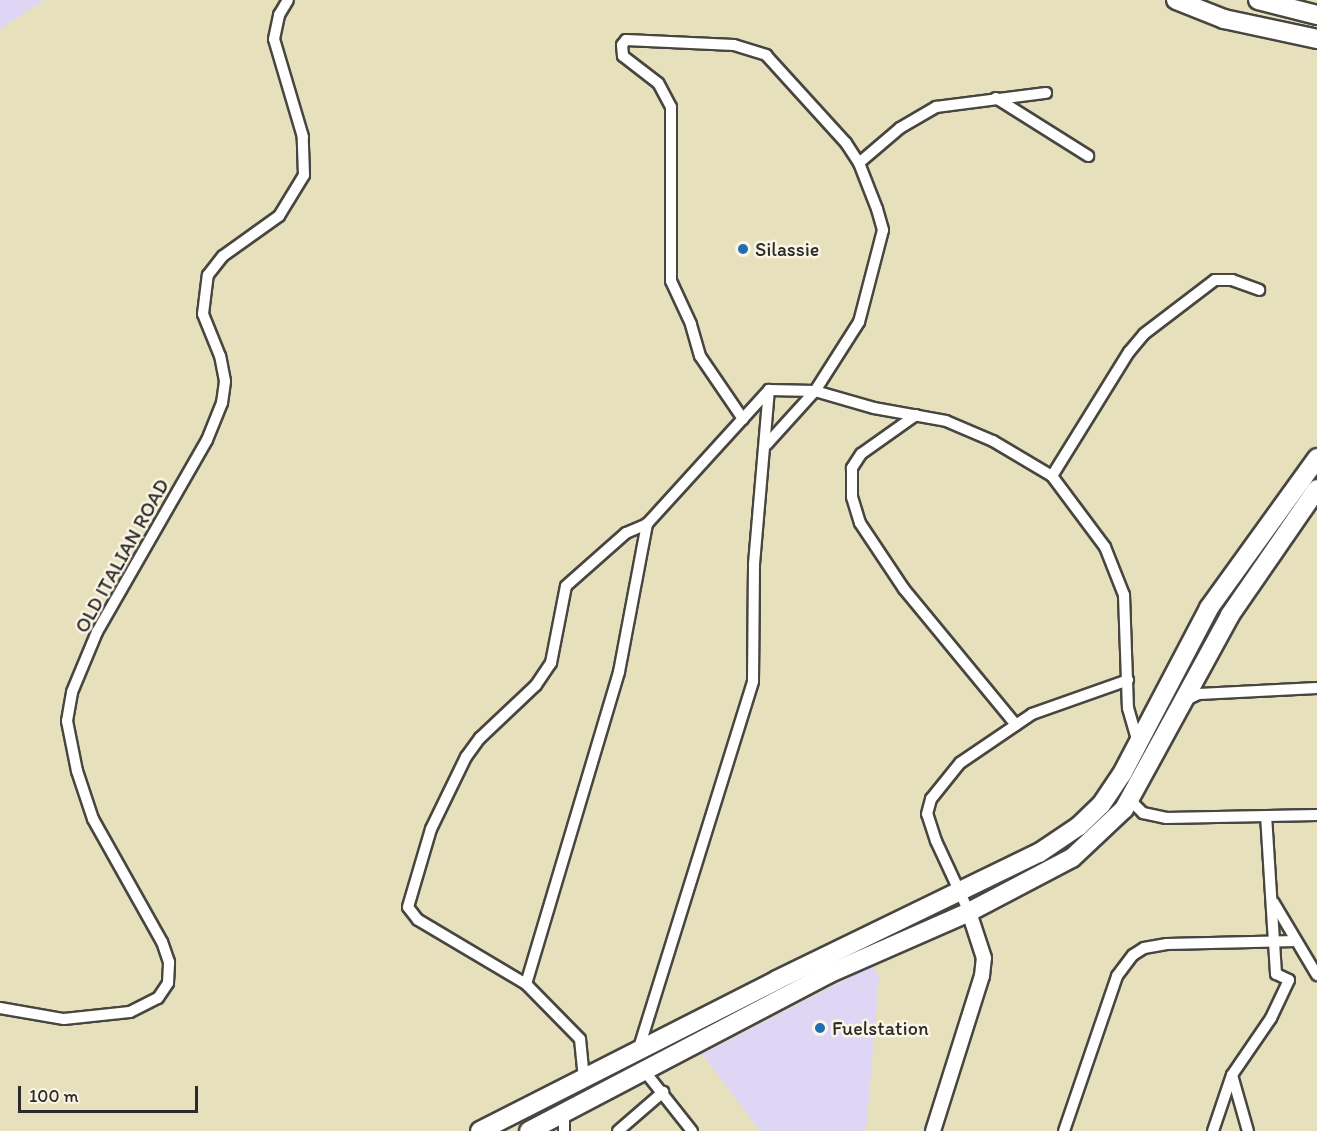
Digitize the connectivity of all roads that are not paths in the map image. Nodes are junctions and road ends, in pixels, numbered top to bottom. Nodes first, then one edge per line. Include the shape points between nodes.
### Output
1 (288, 0) edge
2 (1176, 0) edge
3 (1258, 0) edge
4 (1317, 15) edge
5 (1317, 39) edge
6 (1046, 93) dead end
7 (996, 98) junction
8 (1088, 156) dead end
9 (859, 163) junction
10 (1259, 290) dead end
11 (770, 390) junction
12 (814, 391) junction
13 (916, 415) junction
14 (742, 419) junction
15 (767, 444) junction
16 (1317, 458) edge
17 (1052, 476) junction
18 (1317, 489) edge
19 (648, 524) junction
20 (1128, 680) junction
21 (1317, 688) edge
22 (1186, 700) junction
23 (1016, 725) junction
24 (1138, 744) junction
25 (1116, 783) junction
26 (1130, 800) junction
27 (1317, 815) edge
28 (1266, 816) junction
29 (960, 894) junction
30 (1272, 900) junction
31 (969, 912) junction
32 (1296, 941) junction
33 (1277, 942) junction
34 (824, 967) junction
35 (1317, 975) edge
36 (777, 980) junction
37 (526, 984) junction
38 (785, 996) junction
39 (0, 1008) edge
40 (637, 1054) junction
41 (646, 1073) junction
42 (1232, 1075) junction
43 (584, 1079) junction
44 (663, 1092) junction
45 (564, 1123) edge
46 (480, 1131) edge
47 (529, 1131) edge
48 (618, 1131) edge
49 (692, 1131) edge
50 (933, 1131) edge
51 (1064, 1131) edge
52 (1213, 1131) edge
53 (1248, 1131) edge

1 - 39 street, OLD ITALIAN ROAD via 279,15 274,39 279,67 303,137 304,175 279,216 223,256 208,274 202,303 208,333 220,356 225,381 222,403 207,440 98,632 72,692 67,721 77,771 93,819 167,953 168,983 147,1006 120,1013 51,1019
2 - 5 main road via 1224,19
3 - 4 main road
6 - 7 street
7 - 8 street
7 - 9 street via 936,107 900,128
9 - 12 street via 883,230 859,322
9 - 14 street via 817,108 766,55 734,45 629,39 622,45 623,56 658,83 669,98 673,135 670,275 700,356
10 - 17 street via 1232,280 1215,280 1144,334
11 - 12 street
11 - 14 street
11 - 15 street
12 - 13 street
12 - 15 street
13 - 17 street via 946,421 993,441
13 - 23 street via 861,454 852,468 852,497 860,523 911,598
14 - 19 street
15 - 40 street via 754,564 753,681
16 - 24 main road via 1209,608
17 - 20 street via 1091,524 1115,566 1128,622
18 - 22 main road via 1230,615
19 - 37 street via 620,672
19 - 37 street via 626,533 566,586 551,663 536,685 480,738 466,757 431,829 408,907 418,920
20 - 23 street via 1032,714
20 - 24 street via 1128,708
21 - 22 street via 1199,694
22 - 26 main road
23 - 29 street via 960,763 931,799 927,814
24 - 25 main road
25 - 26 street
25 - 29 main road via 1101,805 1066,836
26 - 28 street via 1143,813 1155,817
26 - 31 main road via 1072,858
27 - 28 street
28 - 30 street
29 - 31 street
29 - 34 main road
30 - 32 street
30 - 33 street
31 - 34 main road
31 - 50 street via 984,958 982,976
32 - 33 street
32 - 35 street
33 - 42 street via 1276,974 1289,980 1271,1018
33 - 51 street via 1167,944 1144,948 1133,955 1117,976
34 - 36 main road
34 - 38 main road
36 - 38 main road
36 - 40 main road
37 - 43 street via 580,1039
38 - 41 main road
40 - 43 main road
41 - 44 street
41 - 45 main road
42 - 52 street
42 - 53 street
43 - 46 main road
44 - 48 street
44 - 49 street
45 - 47 main road

